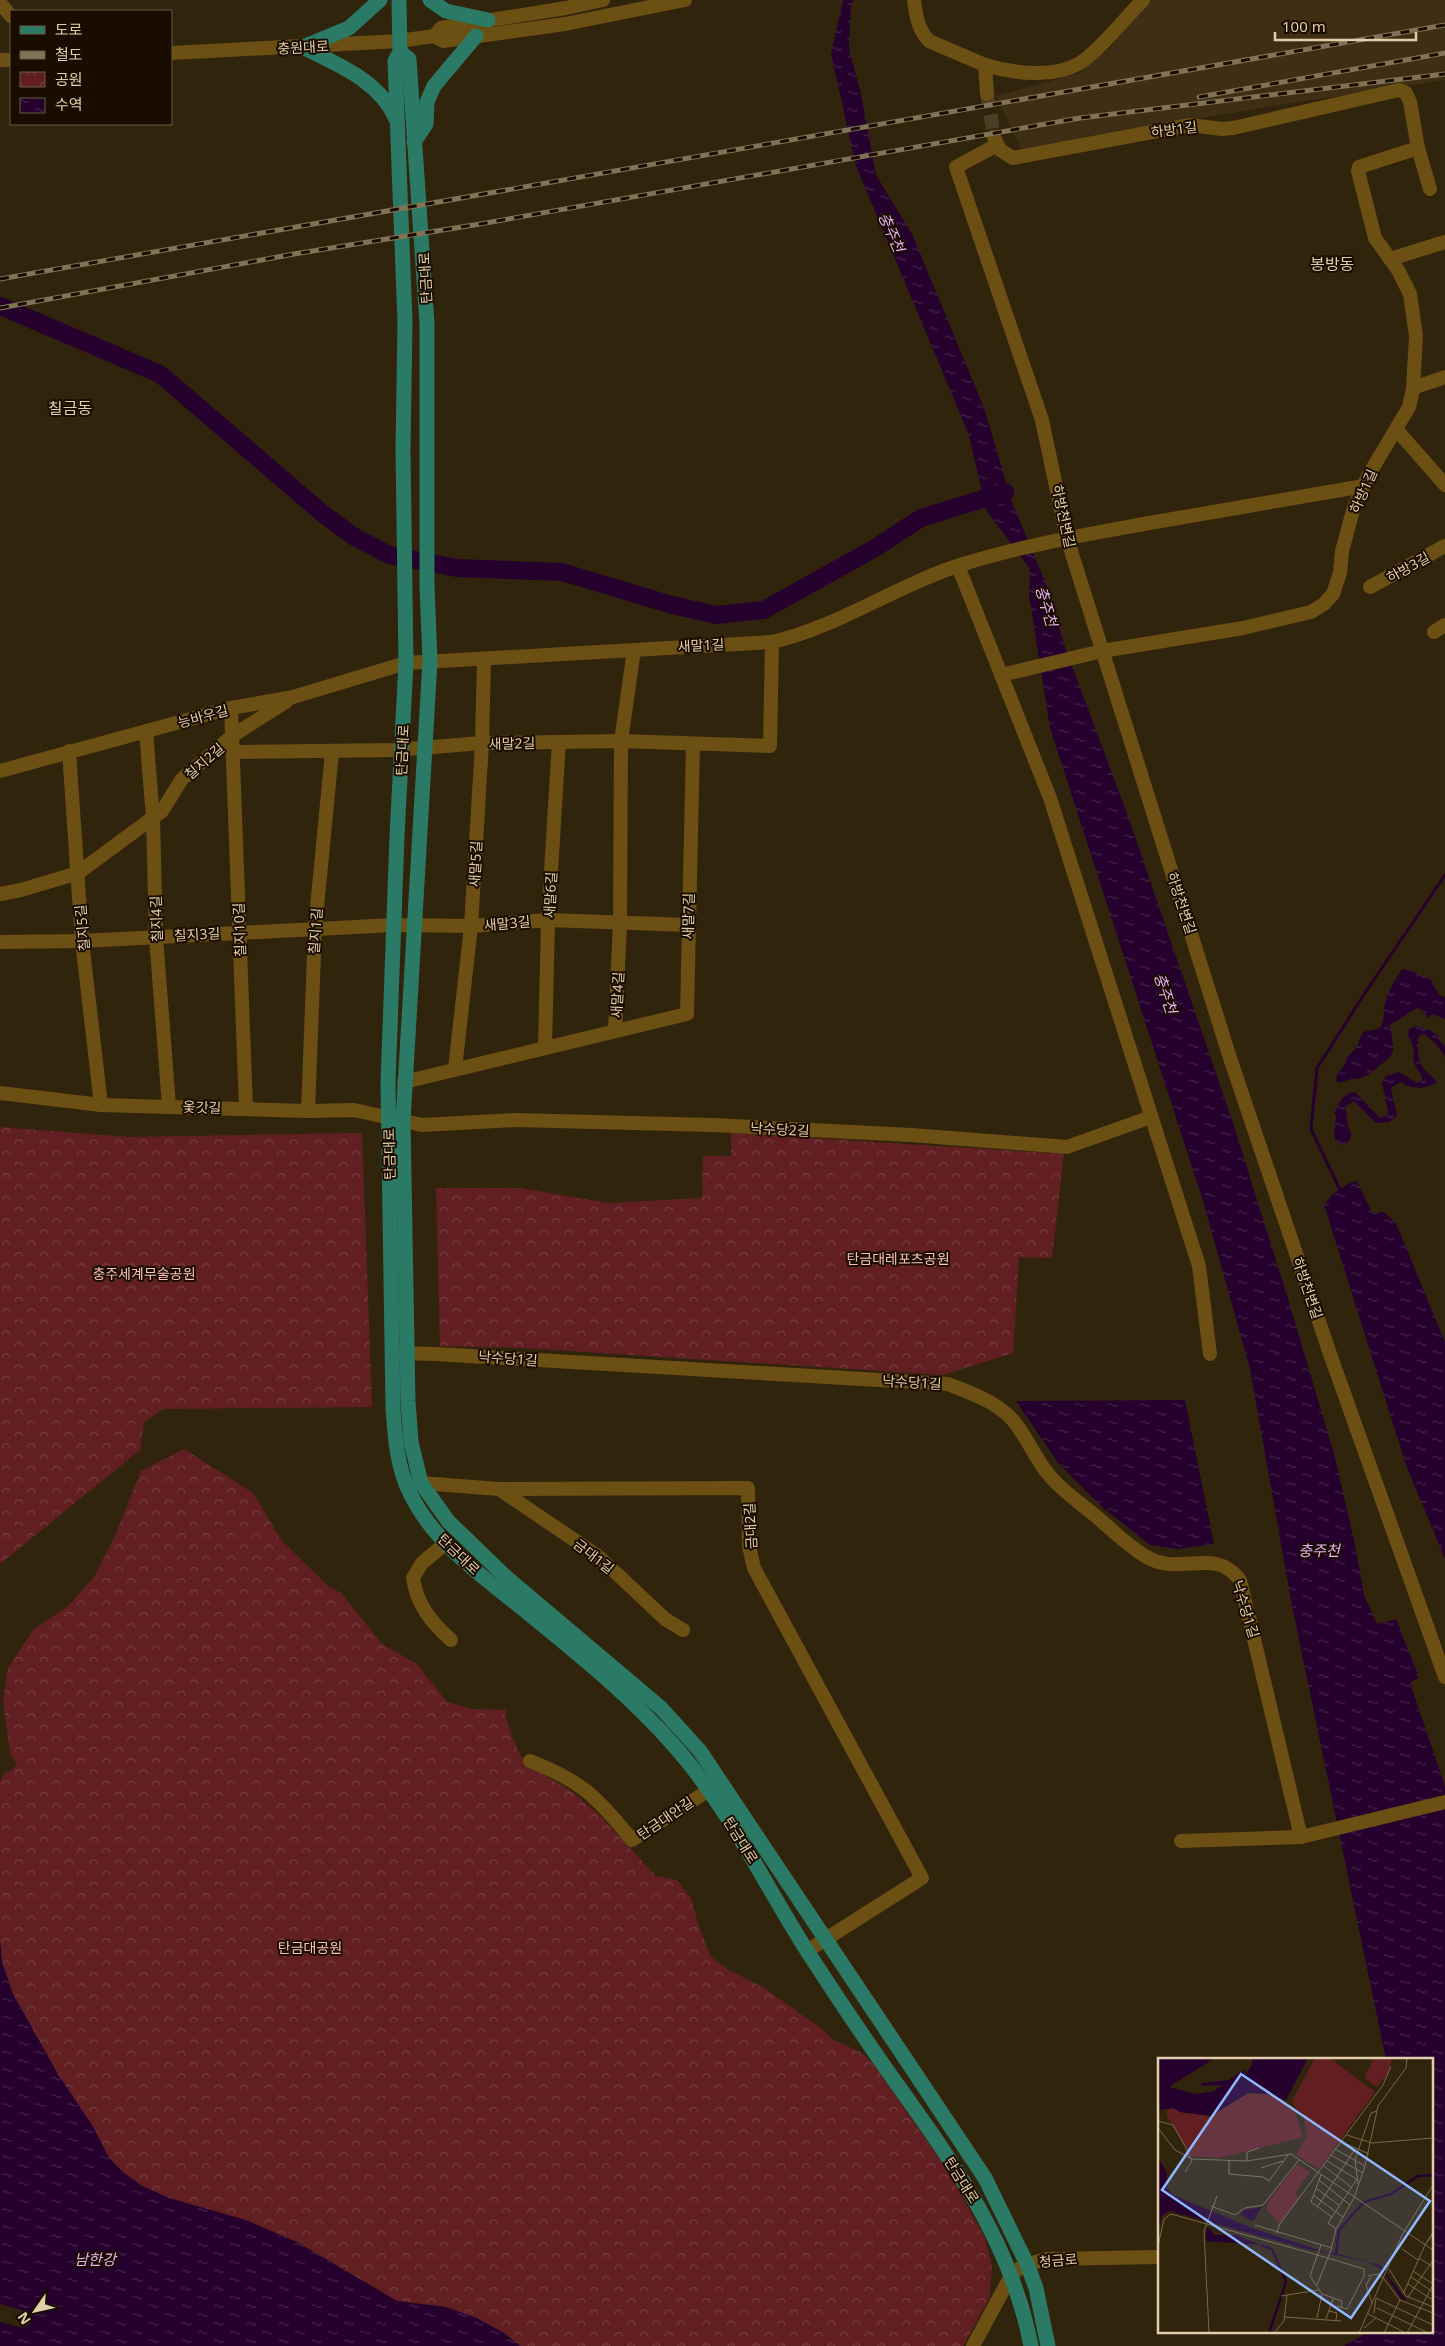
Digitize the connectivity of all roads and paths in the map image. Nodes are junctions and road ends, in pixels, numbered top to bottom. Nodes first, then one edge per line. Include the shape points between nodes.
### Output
1 (380, 0) edge
2 (399, 0) edge
3 (430, 0) edge
4 (603, 0) edge
5 (685, 0) edge
6 (914, 0) edge
7 (1143, 0) edge
8 (0, 3) edge
9 (10, 15) edge
10 (488, 20) junction
11 (434, 36) junction
12 (476, 36) junction
13 (400, 46) junction
14 (303, 47) junction
15 (172, 53) edge
16 (985, 64) junction
17 (988, 94) tunnel mouth
18 (398, 125) junction
19 (996, 141) joint
20 (414, 142) junction
21 (1418, 148) junction
22 (1430, 189) dead end
23 (1445, 242) edge
24 (1390, 259) junction
25 (1445, 377) edge
26 (1413, 388) junction
27 (1396, 429) junction
28 (1445, 485) edge
29 (1364, 486) junction
30 (1067, 538) junction
31 (1445, 546) edge
32 (958, 566) junction
33 (1370, 587) dead end
34 (772, 642) junction
35 (634, 650) junction
36 (1102, 651) junction
37 (484, 659) junction
38 (430, 661) junction
39 (406, 663) junction
40 (1001, 676) junction
41 (293, 697) junction
42 (231, 708) junction
43 (146, 731) junction
44 (232, 736) junction
45 (621, 741) junction
46 (559, 742) junction
47 (482, 743) junction
48 (693, 744) junction
49 (425, 748) junction
50 (402, 750) junction
51 (69, 751) junction
52 (233, 752) junction
53 (332, 752) junction
54 (0, 771) edge
55 (153, 818) junction
56 (78, 873) junction
57 (0, 894) edge
58 (548, 920) junction
59 (620, 923) junction
60 (394, 925) junction
61 (414, 925) junction
62 (688, 925) junction
63 (471, 926) junction
64 (314, 928) junction
65 (239, 932) junction
66 (156, 936) junction
67 (82, 940) junction
68 (0, 942) edge
69 (615, 1031) junction
70 (545, 1048) junction
71 (455, 1069) junction
72 (404, 1082) junction
73 (0, 1093) edge
74 (101, 1105) junction
75 (169, 1106) junction
76 (246, 1109) junction
77 (308, 1111) junction
78 (388, 1116) junction
79 (1151, 1117) junction
80 (403, 1121) junction
81 (400, 1353) junction
82 (1210, 1354) dead end
83 (421, 1483) junction
84 (499, 1489) junction
85 (446, 1543) junction
86 (683, 1630) dead end
87 (450, 1640) dead end
88 (1445, 1678) edge
89 (530, 1761) dead end
90 (709, 1790) junction
91 (1445, 1802) edge
92 (1307, 1836) junction
93 (1181, 1842) dead end
94 (825, 1940) junction
95 (807, 1951) junction
96 (1158, 2257) edge
97 (1027, 2264) junction
98 (1012, 2274) junction
99 (972, 2346) edge
100 (1031, 2346) edge
101 (1048, 2346) edge

1 - 14 main road via 349,28
2 - 13 main road, 탄금대로
3 - 10 main road via 446,11
4 - 10 street, 충원대로
5 - 12 street, 충원대로 via 565,24
6 - 16 street via 922,34 929,41
7 - 16 street via 1088,56 1076,64 1029,74
8 - 9 street
10 - 11 street, 충원대로 via 441,28
11 - 12 street, 충원대로 via 443,41
11 - 13 street, 충원대로
12 - 20 main road via 434,86 427,102 426,124
13 - 14 street, 충원대로
13 - 18 main road, 탄금대로 via 395,62
13 - 20 main road, 탄금대로 via 409,59
14 - 15 street, 충원대로
14 - 18 main road via 368,84 389,103
16 - 17 street
18 - 39 main road, 탄금대로 via 405,322
19 - 21 street, 하방1길 via 1004,154 1013,158 1190,125 1228,129 1392,90 1403,91 1408,96
19 - 30 street, 하방천변길 via 956,166 1042,420
20 - 38 main road, 탄금대로 via 427,324
21 - 22 street
21 - 24 street, 하방1길 via 1359,167 1358,178 1376,238
23 - 24 street
24 - 26 street, 하방1길 via 1410,294 1414,313
25 - 26 street
26 - 27 street, 하방1길 via 1409,407
27 - 28 street
27 - 29 street, 하방1길
29 - 30 street, 새말1길
29 - 36 street, 하방1길 via 1354,507 1333,594 1324,604 1311,612 1243,628
30 - 32 street, 새말1길
30 - 36 street, 하방천변길
31 - 33 street, 하방3길
32 - 34 street, 새말1길 via 824,625
32 - 40 street
34 - 35 street, 새말1길
34 - 48 street, 새말2길 via 770,746
35 - 37 street, 새말1길
35 - 45 street, 새말4길
36 - 40 street, 하방1길
36 - 88 street, 하방천변길 via 1230,1058
37 - 38 street, 새말1길
37 - 47 street, 새말5길
38 - 39 street, 새말1길
38 - 49 main road, 탄금대로
39 - 41 street, 능바우길
39 - 50 main road, 탄금대로
40 - 79 street via 1050,798
41 - 42 street, 능바우길
41 - 44 street
42 - 43 street, 능바우길
42 - 44 street
43 - 51 street, 능바우길
43 - 55 street, 칠지4길
44 - 52 street, 칠지2길
44 - 55 street, 칠지2길 via 182,779 162,812
45 - 46 street, 새말2길
45 - 48 street, 새말2길
45 - 59 street, 새말4길
46 - 47 street, 새말2길
46 - 58 street, 새말6길
47 - 49 street, 새말2길
47 - 63 street, 새말5길
48 - 62 street, 새말7길
49 - 50 street, 새말2길
49 - 61 main road, 탄금대로
50 - 53 street, 칠지2길
50 - 60 main road, 탄금대로
51 - 54 street, 능바우길
51 - 56 street, 칠지5길
52 - 53 street, 칠지2길
52 - 65 street, 칠지10길
53 - 64 street, 칠지1길
55 - 56 street, 칠지2길
55 - 66 street, 칠지4길
56 - 57 street, 칠지2길
56 - 67 street, 칠지5길
58 - 59 street, 새말3길
58 - 63 street, 새말3길
58 - 70 street, 새말6길
59 - 62 street, 새말3길
59 - 69 street, 새말4길
60 - 61 street, 새말3길
60 - 64 street, 칠지3길
60 - 78 main road, 탄금대로
61 - 63 street, 새말3길
61 - 72 main road, 탄금대로
62 - 69 street, 새말7길 via 687,1014
63 - 71 street, 새말5길
64 - 65 street, 칠지3길
64 - 77 street, 칠지1길
65 - 66 street, 칠지3길
65 - 76 street, 칠지10길
66 - 67 street, 칠지3길
66 - 75 street, 칠지4길
67 - 68 street, 칠지3길
67 - 74 street, 칠지5길
69 - 70 street, 새말4길
70 - 71 street, 새말4길
71 - 72 street, 새말4길
72 - 80 main road, 탄금대로
73 - 74 street, 옻갓길
74 - 75 street, 옻갓길
75 - 76 street, 옻갓길
76 - 77 street, 옻갓길
77 - 78 street, 옻갓길 via 354,1110
78 - 80 street, 옻갓길
78 - 81 main road, 탄금대로
79 - 80 street, 낙수당2길 via 1068,1147 911,1134 712,1125 516,1120 422,1125
79 - 82 street via 1199,1266
80 - 81 main road, 탄금대로
81 - 83 main road, 탄금대로 via 411,1442
81 - 85 main road, 탄금대로 via 394,1428 401,1471 418,1508
81 - 92 street, 낙수당1길 via 948,1384 986,1400 1017,1425 1049,1475 1125,1542 1147,1557 1167,1565 1216,1563 1227,1566 1240,1580
83 - 84 street, 금대2길
83 - 94 main road, 탄금대로 via 437,1508 468,1543 681,1727 737,1803
84 - 86 street, 금대1길 via 598,1556 665,1619
84 - 94 street, 금대2길 via 748,1488 749,1546 754,1568 922,1878
85 - 87 street via 422,1563 413,1578 416,1596 424,1610 436,1628
85 - 90 main road, 탄금대로 via 661,1730
89 - 90 street, 탄금대안길 via 550,1768 604,1804 632,1840
90 - 95 main road, 탄금대로
91 - 92 street
92 - 93 street
94 - 95 street
94 - 97 main road, 탄금대로 via 985,2178
95 - 98 main road, 탄금대로 via 965,2182 994,2233
96 - 97 street, 청금로 via 1047,2258
97 - 98 street, 청금로
97 - 101 main road, 탄금대로
98 - 99 street, 청금로
98 - 100 main road, 탄금대로

